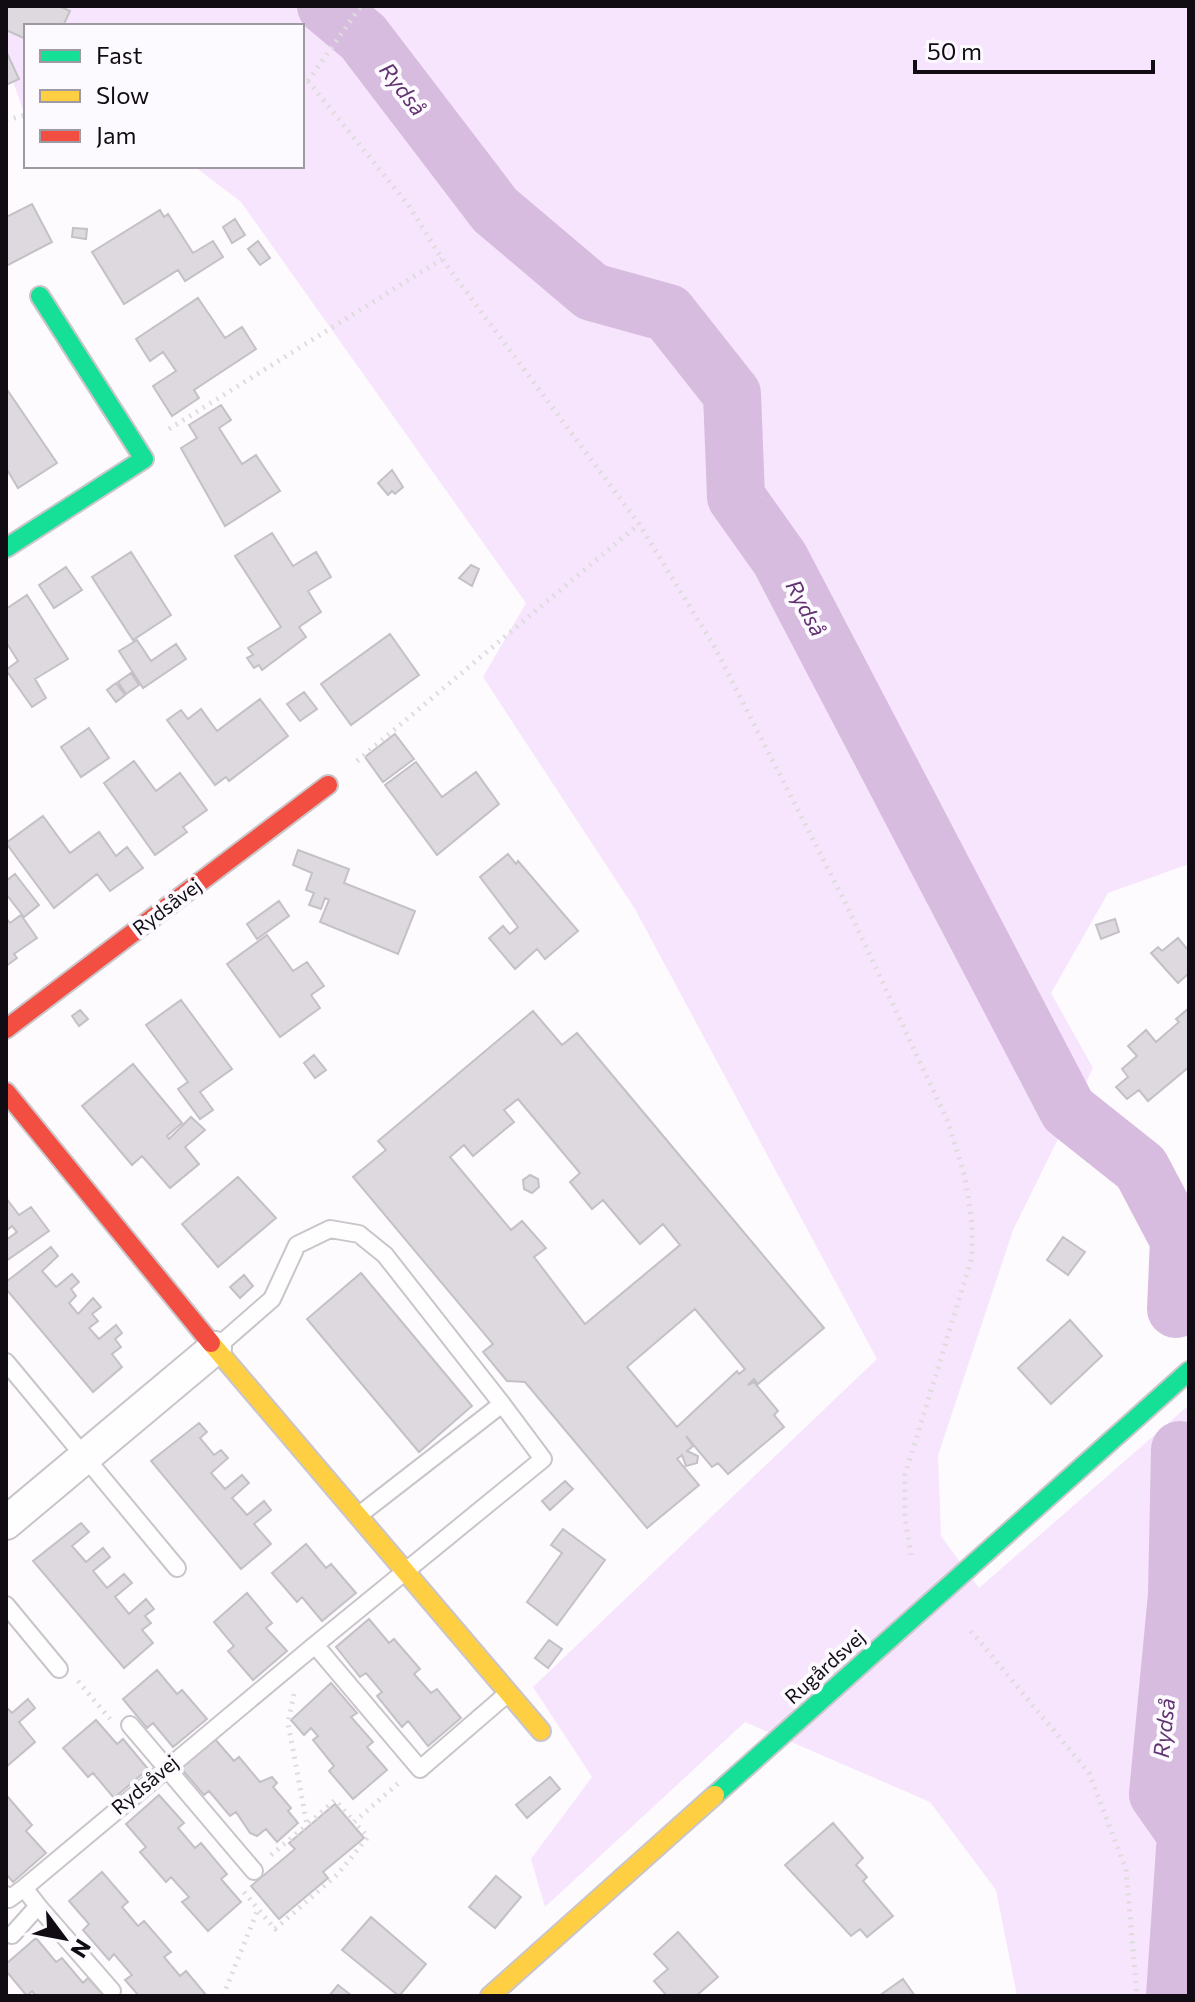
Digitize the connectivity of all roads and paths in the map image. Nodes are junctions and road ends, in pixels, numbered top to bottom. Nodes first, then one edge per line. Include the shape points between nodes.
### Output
1 (361, 8) edge
2 (305, 81) edge
3 (442, 259) junction
4 (40, 296) dead end
5 (138, 448) junction
6 (639, 524) junction
7 (6, 548) edge
8 (328, 785) joint
9 (6, 1029) edge
10 (6, 1092) edge
11 (215, 1348) junction
12 (6, 1362) edge
13 (1189, 1371) edge
14 (502, 1404) junction
15 (86, 1456) junction
16 (358, 1516) junction
17 (6, 1523) edge
18 (911, 1555) dead end
19 (177, 1568) dead end
20 (404, 1570) junction
21 (6, 1605) edge
22 (971, 1631) dead end
23 (315, 1645) junction
24 (284, 1667) junction
25 (59, 1669) joint
26 (509, 1693) junction
27 (130, 1725) joint
28 (541, 1731) dead end
29 (418, 1766) junction
30 (166, 1767) junction
31 (354, 1822) junction
32 (254, 1871) dead end
33 (24, 1888) junction
34 (6, 1895) edge
35 (38, 1906) junction
36 (12, 1935) dead end
37 (112, 1991) dead end
38 (223, 1996) edge
39 (490, 1996) edge
40 (1137, 1996) edge

1 - 2 path
2 - 3 path via 409,206
3 - 5 path
3 - 6 path
4 - 5 street
5 - 7 street via 144,459
6 - 8 path
6 - 18 path via 714,646 846,904 948,1122 965,1177 972,1257 905,1475
8 - 9 street, Rydsåvej
10 - 11 street
11 - 14 lane via 272,1299 297,1245 330,1229 359,1234 385,1255
11 - 15 street
11 - 16 street
12 - 15 lane
13 - 39 street, Rugårdsvej
14 - 16 lane
14 - 20 lane, Rydsåvej via 543,1459
15 - 17 street
15 - 19 lane
16 - 20 street
20 - 23 lane, Rydsåvej
20 - 26 street
21 - 25 lane
22 - 40 path via 1089,1773 1126,1869
23 - 24 lane, Rydsåvej
23 - 29 lane
24 - 30 lane, Rydsåvej
24 - 31 path via 299,1684 288,1723 307,1825 335,1800
25 - 27 path via 64,1665 123,1733
26 - 28 street
26 - 29 lane
27 - 30 lane
29 - 31 path
30 - 32 lane
30 - 33 lane, Rydsåvej
31 - 38 path via 368,1837 337,1875 275,1929 258,1909
33 - 34 lane, Rydsåvej via 9,1899
33 - 35 lane
35 - 36 lane
35 - 37 lane

